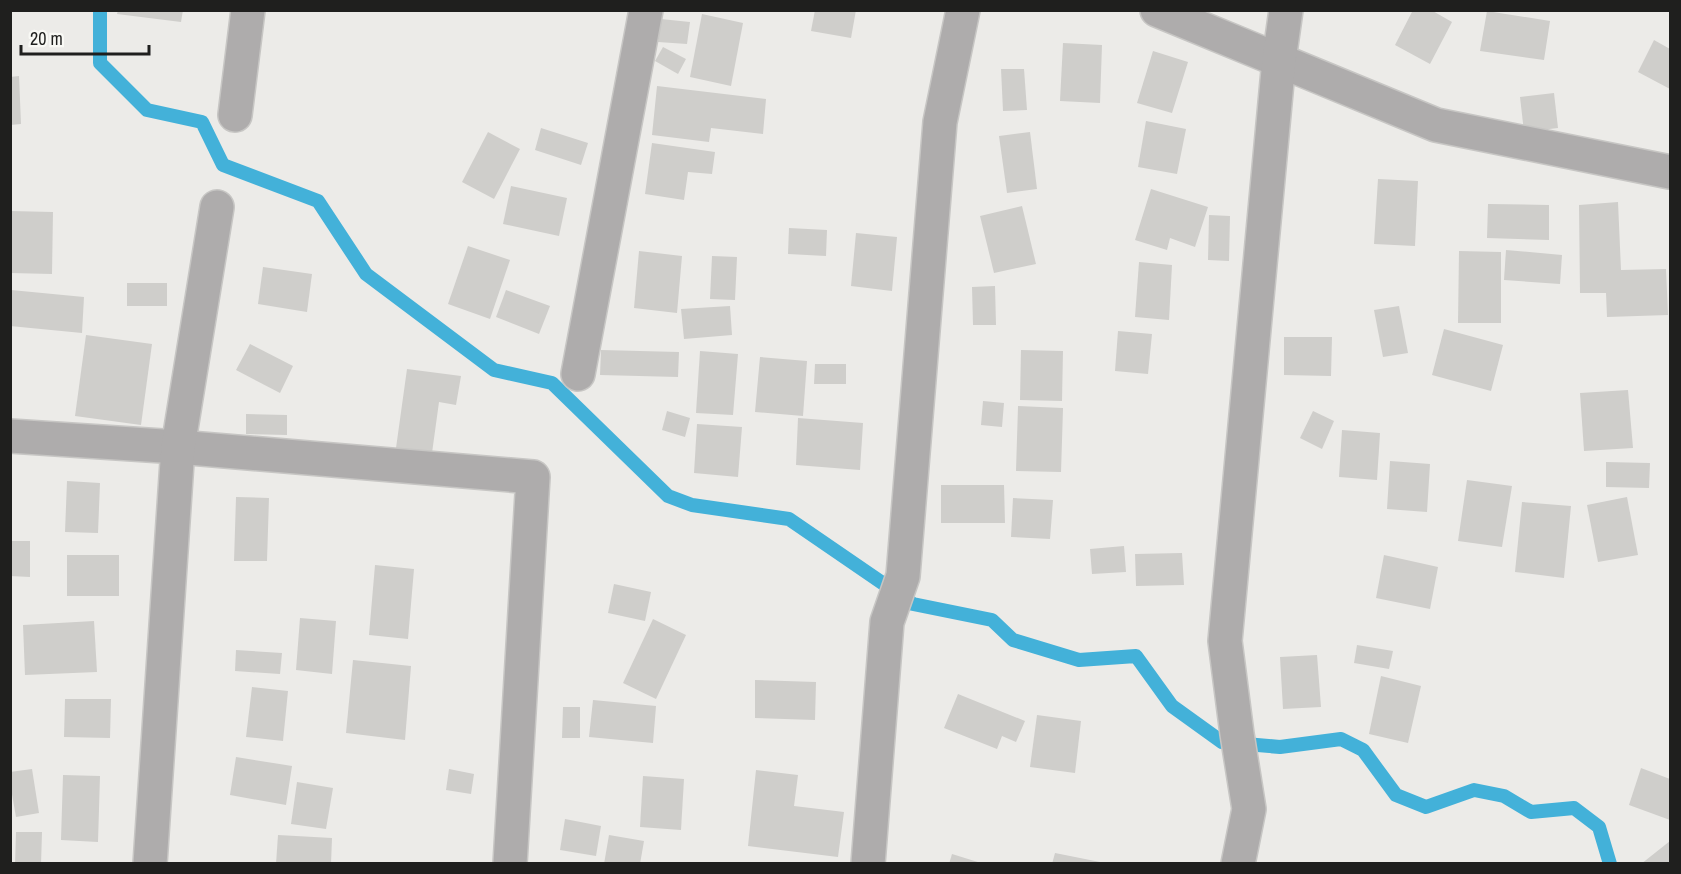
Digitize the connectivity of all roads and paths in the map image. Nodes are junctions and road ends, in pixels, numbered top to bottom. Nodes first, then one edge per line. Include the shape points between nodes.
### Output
1 (248, 10) edge
2 (646, 10) edge
3 (963, 10) edge
4 (1157, 10) edge
5 (1286, 10) edge
6 (1279, 60) junction
7 (235, 115) dead end
8 (1671, 172) edge
9 (217, 207) dead end
10 (578, 374) dead end
11 (10, 436) edge
12 (178, 447) junction
13 (150, 864) edge
14 (510, 864) edge
15 (868, 864) edge
16 (1238, 864) edge

1 - 7 street
2 - 10 street
3 - 15 street via 940,122 903,576 887,622
4 - 6 street
5 - 6 street
6 - 8 street via 1436,125
6 - 16 street via 1225,641 1249,809
9 - 12 street
11 - 12 street
12 - 13 street
12 - 14 street via 533,477

